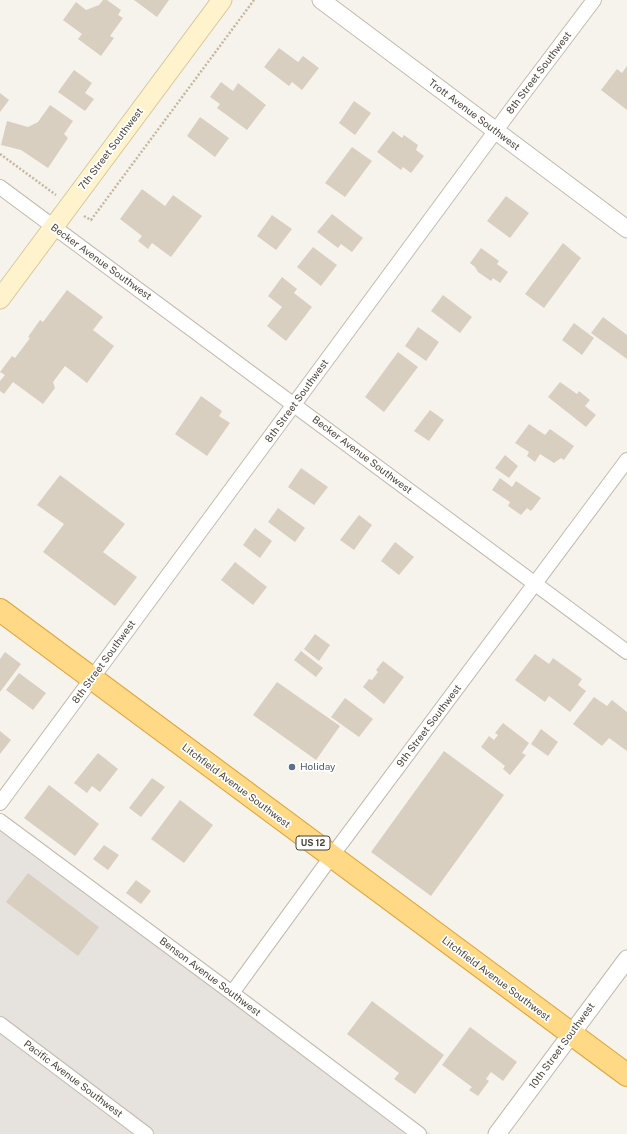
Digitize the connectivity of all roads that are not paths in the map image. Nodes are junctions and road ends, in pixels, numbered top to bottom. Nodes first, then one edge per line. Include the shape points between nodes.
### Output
1 (222, 0) edge
2 (321, 0) edge
3 (594, 0) edge
4 (496, 131) junction
5 (0, 187) edge
6 (54, 227) junction
7 (627, 229) edge
8 (0, 299) edge
9 (294, 405) junction
10 (627, 460) edge
11 (535, 584) junction
12 (0, 610) edge
13 (627, 652) edge
14 (92, 678) junction
15 (0, 803) edge
16 (0, 821) edge
17 (331, 856) junction
18 (627, 959) edge
19 (232, 993) junction
20 (0, 1024) edge
21 (571, 1034) junction
22 (627, 1075) edge
23 (146, 1134) edge
24 (419, 1134) edge
25 (497, 1134) edge

1 - 6 main road, 7th Street Southwest
2 - 4 street, Trott Avenue Southwest
3 - 4 street, 8th Street Southwest
4 - 7 street, Trott Avenue Southwest
4 - 9 street, 8th Street Southwest
5 - 6 street, Becker Avenue Southwest
6 - 8 main road, 7th Street Southwest
6 - 9 street, Becker Avenue Southwest
9 - 11 street, Becker Avenue Southwest
9 - 14 street, 8th Street Southwest
10 - 11 street, 9th Street Southwest
11 - 13 street, Becker Avenue Southwest
11 - 17 street, 9th Street Southwest
12 - 14 highway, Litchfield Avenue Southwest / US 12
14 - 15 street, 8th Street Southwest
14 - 17 highway, Litchfield Avenue Southwest / US 12
16 - 19 street, Benson Avenue Southwest
17 - 19 street, 9th Street Southwest
17 - 21 highway, Litchfield Avenue Southwest / US 12
18 - 21 street, 10th Street Southwest
19 - 24 street, Benson Avenue Southwest
20 - 23 street, Pacific Avenue Southwest
21 - 22 highway, Litchfield Avenue Southwest / US 12
21 - 25 street, 10th Street Southwest

